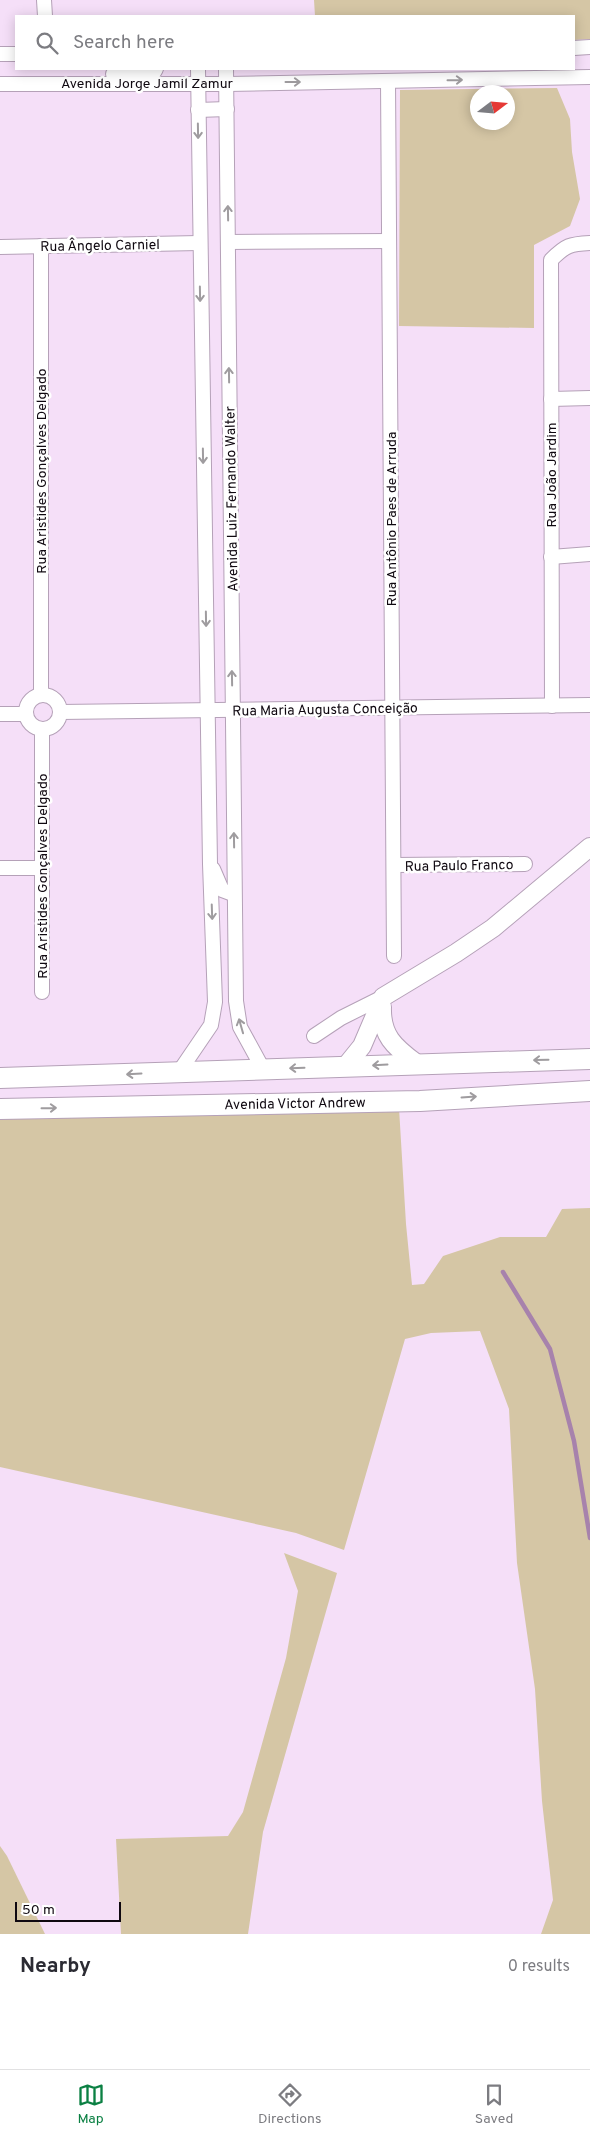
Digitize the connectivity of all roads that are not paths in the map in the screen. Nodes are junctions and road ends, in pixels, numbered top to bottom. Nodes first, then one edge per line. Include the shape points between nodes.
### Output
1 (44, 0) edge
2 (45, 15) edge
3 (575, 48) edge
4 (590, 48) edge
5 (0, 54) edge
6 (15, 54) edge
7 (155, 70) edge
8 (226, 70) edge
9 (264, 75) edge
10 (198, 76) edge
11 (590, 77) edge
12 (388, 81) junction
13 (0, 84) edge
14 (31, 84) junction
15 (227, 84) junction
16 (227, 109) junction
17 (198, 110) junction
18 (389, 241) junction
19 (228, 242) junction
20 (199, 243) junction
21 (590, 243) edge
22 (41, 246) junction
23 (0, 247) edge
24 (590, 398) edge
25 (551, 399) junction
26 (590, 554) edge
27 (551, 557) junction
28 (41, 695) junction
29 (590, 705) edge
30 (552, 706) junction
31 (392, 708) junction
32 (208, 710) junction
33 (233, 710) junction
34 (60, 712) junction
35 (0, 714) edge
36 (26, 714) junction
37 (42, 729) junction
38 (590, 847) edge
39 (210, 864) junction
40 (525, 864) dead end
41 (394, 865) junction
42 (0, 868) edge
43 (42, 868) junction
44 (234, 889) junction
45 (394, 956) dead end
46 (42, 992) dead end
47 (383, 997) junction
48 (314, 1036) dead end
49 (590, 1059) edge
50 (416, 1063) junction
51 (345, 1067) junction
52 (263, 1069) junction
53 (179, 1072) junction
54 (0, 1078) edge
55 (590, 1091) edge
56 (0, 1109) edge

1 - 2 street
3 - 4 street
5 - 6 street
7 - 14 street, Avenida Jorge Jamil Zamur via 153,74 73,75
8 - 15 street, Avenida Luiz Fernando Walter
9 -> 12 street, Avenida Jorge Jamil Zamur
9 - 15 street, Avenida Jorge Jamil Zamur
10 - 14 street, Avenida Jorge Jamil Zamur
10 - 15 street, Avenida Jorge Jamil Zamur
10 - 17 street, Avenida Luiz Fernando Walter
12 -> 11 street, Avenida Jorge Jamil Zamur
12 - 18 street, Rua Antônio Paes de Arruda
13 - 14 street, Avenida Jorge Jamil Zamur
15 - 16 street, Avenida Luiz Fernando Walter
16 - 17 street
19 -> 16 street, Avenida Luiz Fernando Walter
17 -> 20 street, Avenida Luiz Fernando Walter
18 - 19 street
18 - 31 street, Rua Antônio Paes de Arruda
33 -> 19 street, Avenida Luiz Fernando Walter
20 - 22 street, Rua Ângelo Carniel
20 -> 32 street, Avenida Luiz Fernando Walter
21 - 25 street, Rua João Jardim via 572,244 551,260
22 - 23 street, Rua Ângelo Carniel
22 - 28 street, Rua Aristides Gonçalves Delgado
24 - 25 street
25 - 27 street, Rua João Jardim
26 - 27 street
27 - 30 street, Rua João Jardim
28 - 34 street via 57,701
28 - 36 street via 31,699
29 - 30 street, Rua Maria Augusta Conceição
30 - 31 street, Rua Maria Augusta Conceição
31 - 33 street, Rua Maria Augusta Conceição
31 - 41 street, Rua Antônio Paes de Arruda
32 - 33 street, Rua Maria Augusta Conceição
32 - 34 street, Rua Maria Augusta Conceição
32 - 39 street, Avenida Luiz Fernando Walter
44 -> 33 street, Avenida Luiz Fernando Walter
34 - 37 street via 52,726
35 - 36 street
36 - 37 street via 32,724
37 - 43 street, Rua Aristides Gonçalves Delgado
38 - 47 street via 493,928
39 - 44 street, Avenida Luiz Fernando Walter via 222,890 230,893
39 -> 53 street, Avenida Luiz Fernando Walter via 215,1002 211,1025
40 - 41 street, Rua Paulo Franco
41 - 45 street, Rua Antônio Paes de Arruda
42 - 43 street
43 - 46 street, Rua Aristides Gonçalves Delgado
52 -> 44 street, Avenida Luiz Fernando Walter via 240,1027 236,1000
47 - 48 street
47 - 50 street via 382,1018 390,1042
47 - 51 street via 362,1046
49 -> 50 main road
50 -> 51 main road
51 -> 52 main road
52 - 53 main road
53 -> 54 main road
56 -> 55 main road, Avenida Victor Andrew via 409,1101

